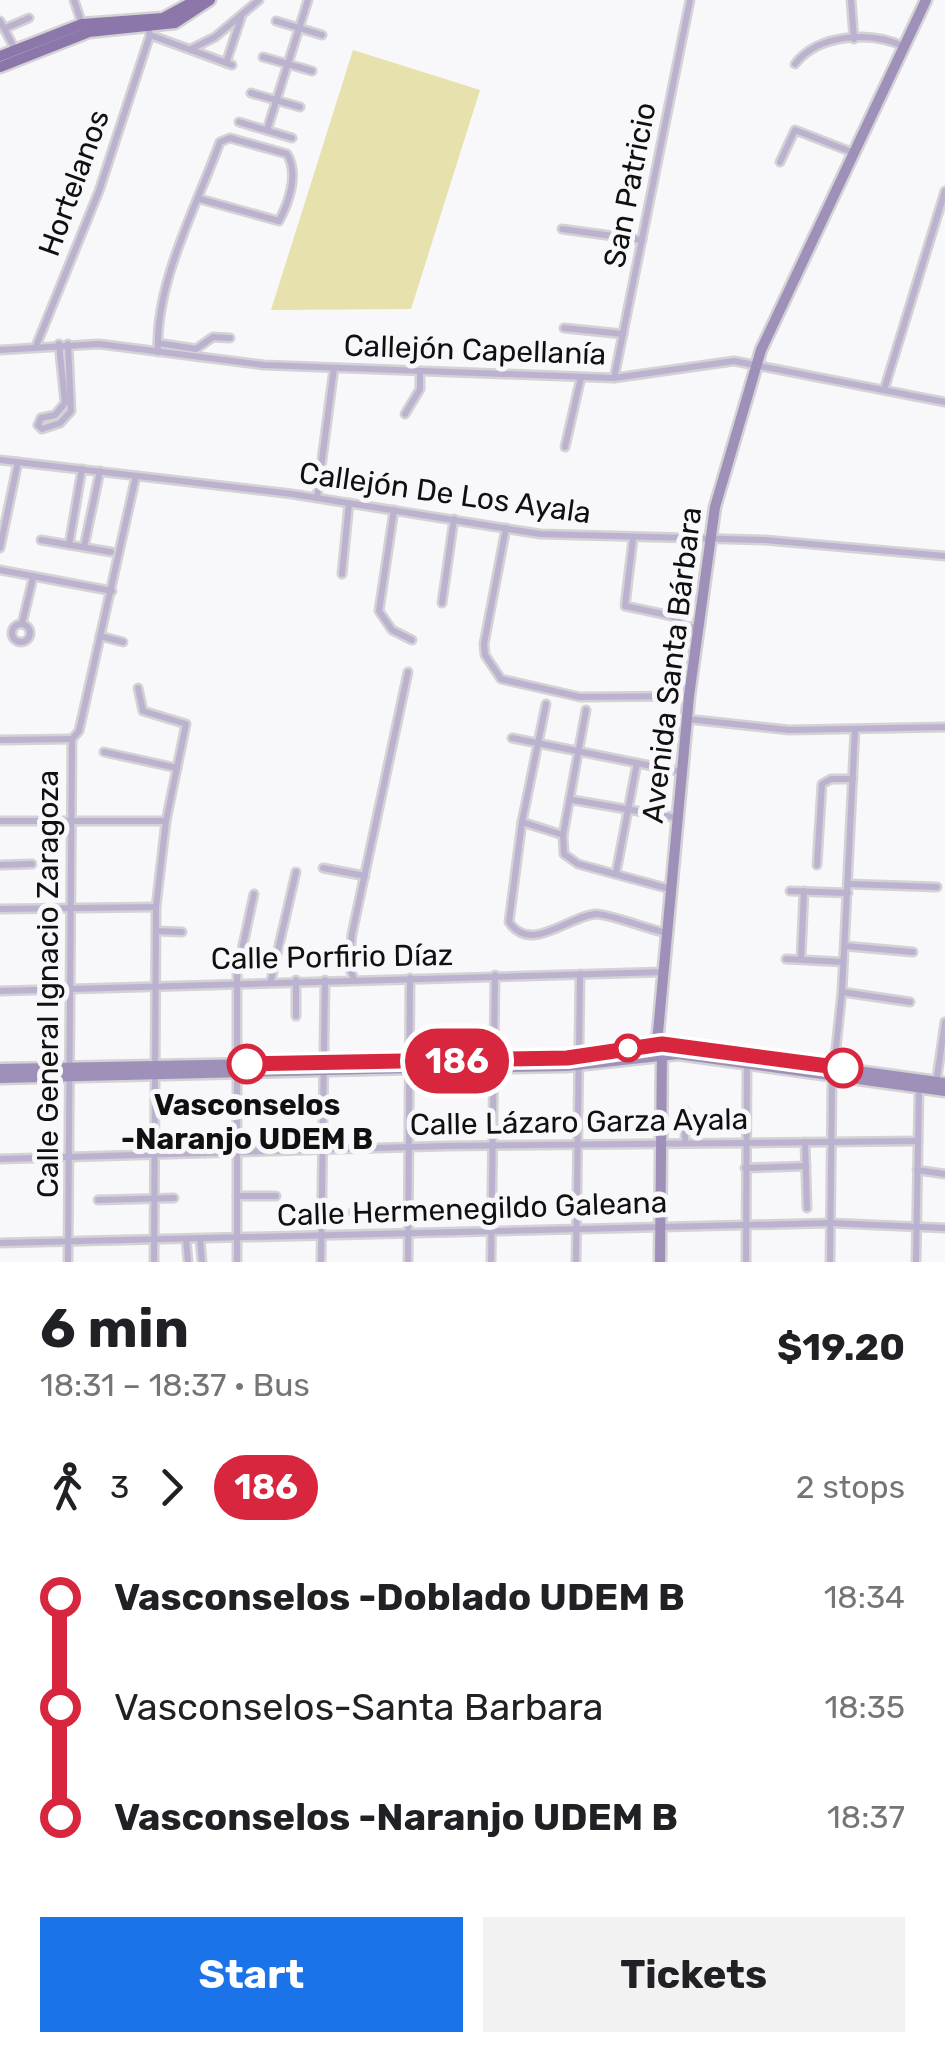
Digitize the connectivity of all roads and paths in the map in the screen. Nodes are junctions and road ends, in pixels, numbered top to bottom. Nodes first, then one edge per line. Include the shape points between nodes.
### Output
1 (74, 0) edge
2 (196, 0) edge
3 (210, 0) edge
4 (258, 0) edge
5 (308, 0) edge
6 (690, 0) edge
7 (851, 0) edge
8 (926, 0) edge
9 (241, 16) junction
10 (29, 18) dead end
11 (276, 21) dead end
12 (82, 24) junction
13 (3, 25) edge
14 (300, 28) junction
15 (149, 32) junction
16 (322, 35) dead end
17 (854, 38) junction
18 (906, 48) junction
19 (16, 50) junction
20 (189, 50) junction
21 (0, 56) edge
22 (263, 58) dead end
23 (795, 64) dead end
24 (287, 66) junction
25 (0, 67) edge
26 (312, 71) dead end
27 (251, 92) dead end
28 (276, 100) junction
29 (300, 107) dead end
30 (239, 122) dead end
31 (266, 130) junction
32 (292, 138) dead end
33 (856, 154) junction
34 (780, 162) dead end
35 (945, 191) edge
36 (200, 199) junction
37 (562, 229) dead end
38 (642, 240) junction
39 (564, 328) dead end
40 (623, 334) junction
41 (230, 338) dead end
42 (158, 342) junction
43 (63, 344) junction
44 (36, 346) junction
45 (0, 350) edge
46 (158, 352) junction
47 (757, 364) junction
48 (66, 366) junction
49 (334, 368) junction
50 (420, 372) junction
51 (580, 377) junction
52 (614, 378) junction
53 (884, 390) junction
54 (945, 402) edge
55 (405, 414) dead end
56 (564, 447) dead end
57 (0, 460) edge
58 (18, 462) junction
59 (82, 469) junction
60 (100, 471) junction
61 (136, 476) junction
62 (317, 498) junction
63 (349, 503) junction
64 (394, 510) junction
65 (454, 519) junction
66 (506, 528) junction
67 (633, 538) junction
68 (41, 540) dead end
69 (708, 540) junction
70 (69, 545) junction
71 (84, 547) junction
72 (0, 548) edge
73 (111, 552) dead end
74 (945, 556) edge
75 (0, 570) edge
76 (342, 574) dead end
77 (33, 578) junction
78 (112, 591) junction
79 (442, 603) dead end
80 (22, 624) dead end
81 (696, 628) junction
82 (100, 636) junction
83 (412, 640) dead end
84 (123, 642) dead end
85 (408, 672) dead end
86 (138, 688) dead end
87 (689, 696) junction
88 (546, 704) dead end
89 (586, 710) dead end
90 (687, 719) junction
91 (941, 727) edge
92 (855, 730) junction
93 (512, 738) dead end
94 (72, 739) junction
95 (945, 739) edge
96 (0, 740) edge
97 (536, 742) junction
98 (104, 752) dead end
99 (580, 752) junction
100 (637, 763) junction
101 (178, 768) junction
102 (682, 772) junction
103 (852, 779) junction
104 (573, 800) junction
105 (628, 810) junction
106 (678, 818) junction
107 (72, 820) junction
108 (166, 820) junction
109 (0, 821) edge
110 (522, 822) junction
111 (563, 835) junction
112 (32, 864) dead end
113 (817, 865) dead end
114 (0, 866) edge
115 (323, 868) dead end
116 (296, 872) dead end
117 (616, 872) junction
118 (364, 876) junction
119 (937, 887) dead end
120 (671, 889) junction
121 (848, 889) junction
122 (790, 891) dead end
123 (804, 892) junction
124 (254, 894) dead end
125 (156, 907) junction
126 (72, 908) junction
127 (0, 909) edge
128 (156, 931) junction
129 (182, 932) dead end
130 (667, 933) junction
131 (845, 946) junction
132 (913, 952) dead end
133 (786, 959) dead end
134 (801, 959) junction
135 (843, 962) junction
136 (664, 972) junction
137 (580, 974) junction
138 (495, 976) junction
139 (410, 978) junction
140 (270, 980) junction
141 (296, 980) junction
142 (325, 980) junction
143 (354, 980) junction
144 (237, 982) junction
145 (154, 984) junction
146 (70, 988) junction
147 (0, 990) edge
148 (842, 992) junction
149 (910, 1002) dead end
150 (296, 1016) dead end
151 (658, 1020) junction
152 (945, 1022) edge
153 (638, 1046) junction
154 (659, 1049) junction
155 (747, 1058) junction
156 (578, 1061) junction
157 (492, 1064) junction
158 (408, 1065) junction
159 (322, 1066) junction
160 (0, 1069) edge
161 (238, 1069) junction
162 (153, 1070) junction
163 (834, 1070) junction
164 (70, 1072) junction
165 (0, 1078) edge
166 (919, 1084) junction
167 (940, 1086) edge
168 (686, 1110) dead end
169 (831, 1140) junction
170 (918, 1141) junction
171 (746, 1142) junction
172 (806, 1142) junction
173 (684, 1143) junction
174 (659, 1144) junction
175 (491, 1146) junction
176 (576, 1146) junction
177 (407, 1147) junction
178 (322, 1152) junction
179 (238, 1153) junction
180 (152, 1156) junction
181 (69, 1158) junction
182 (0, 1159) edge
183 (806, 1166) junction
184 (746, 1168) junction
185 (917, 1170) junction
186 (945, 1174) edge
187 (237, 1196) junction
188 (276, 1196) dead end
189 (174, 1198) dead end
190 (98, 1200) dead end
191 (153, 1200) junction
192 (806, 1208) dead end
193 (526, 1209) dead end
194 (492, 1210) junction
195 (353, 1212) dead end
196 (408, 1212) junction
197 (830, 1222) junction
198 (746, 1225) junction
199 (916, 1225) junction
200 (659, 1226) junction
201 (576, 1228) junction
202 (945, 1228) edge
203 (492, 1230) junction
204 (408, 1234) junction
205 (321, 1236) junction
206 (236, 1238) junction
207 (186, 1239) junction
208 (200, 1239) junction
209 (154, 1240) junction
210 (68, 1242) junction
211 (0, 1243) edge
212 (68, 1262) edge
213 (154, 1262) edge
214 (188, 1262) edge
215 (202, 1262) edge
216 (236, 1262) edge
217 (321, 1262) edge
218 (408, 1262) edge
219 (491, 1262) edge
220 (576, 1262) edge
221 (660, 1262) edge
222 (746, 1262) edge
223 (830, 1262) edge
224 (916, 1262) edge

1 - 12 street
2 - 12 main road via 162,18
3 - 15 main road
4 - 9 street
5 - 14 street
6 - 38 street, San Patricio
7 - 17 street
8 - 18 street, Avenida Santa Bárbara
9 - 20 street
9 - 20 street via 229,64
10 - 13 street
11 - 14 street
12 - 19 main road
13 - 19 street
14 - 16 street
14 - 24 street
15 - 20 street
15 - 25 main road via 90,32
15 - 44 street, Hortelanos via 98,191
17 - 18 street via 885,38
17 - 23 street via 818,43
18 - 33 street, Avenida Santa Bárbara
19 - 21 main road
22 - 24 street
24 - 26 street
24 - 28 street
27 - 28 street
28 - 29 street
28 - 31 street
30 - 31 street
31 - 32 street
33 - 34 street via 797,130
33 - 47 street, Avenida Santa Bárbara
35 - 53 street
36 - 36 street via 224,140 287,154 291,161 293,180 279,221
36 - 42 street via 159,310
37 - 38 street
38 - 40 street, San Patricio
39 - 40 street
40 - 52 street, San Patricio
41 - 42 street via 213,336 196,348
42 - 46 street
43 - 44 street, Callejón Capellanía
43 - 46 street, Callejón Capellanía
43 - 48 street
44 - 45 street, Callejón Capellanía
46 - 49 street, Callejón Capellanía
47 - 52 street, Callejón Capellanía via 724,361
47 - 53 street, Callejón Capellanía
47 - 69 street, Avenida Santa Bárbara
48 - 48 street via 65,403 39,420 42,429 70,411
49 - 50 street, Callejón Capellanía
49 - 62 street
50 - 51 street, Callejón Capellanía
50 - 55 street via 420,389
51 - 52 street, Callejón Capellanía
51 - 56 street
53 - 54 street, Callejón Capellanía
57 - 58 street, Callejón De Los Ayala
58 - 59 street, Callejón De Los Ayala
58 - 72 street
59 - 60 street, Callejón De Los Ayala
59 - 70 street
60 - 61 street, Callejón De Los Ayala
60 - 71 street
61 - 62 street, Callejón De Los Ayala
61 - 78 street, Calle General Ignacio Zaragoza
62 - 63 street, Callejón De Los Ayala
63 - 64 street, Callejón De Los Ayala
63 - 76 street
64 - 65 street, Callejón De Los Ayala
64 - 83 street via 379,612 392,630
65 - 66 street, Callejón De Los Ayala
65 - 79 street
66 - 67 street, Callejón De Los Ayala
66 - 87 street via 484,644 501,679 580,697
67 - 69 street, Callejón De Los Ayala
67 - 81 street via 626,606
68 - 70 street
69 - 74 street, Callejón De Los Ayala
69 - 81 street, Avenida Santa Bárbara
70 - 71 street
71 - 73 street
75 - 77 street
77 - 78 street
77 - 80 street
78 - 82 street, Calle General Ignacio Zaragoza
81 - 87 street, Avenida Santa Bárbara
82 - 84 street
82 - 94 street, Calle General Ignacio Zaragoza
85 - 118 street
86 - 101 street via 143,711 186,722
87 - 90 street, Avenida Santa Bárbara
88 - 97 street
89 - 99 street
90 - 92 street via 759,729
90 - 102 street, Avenida Santa Bárbara
91 - 92 street
91 - 95 street
92 - 103 street
93 - 97 street
94 - 96 street
94 - 107 street, Calle General Ignacio Zaragoza
97 - 99 street
97 - 110 street
98 - 101 street
99 - 100 street
99 - 104 street
100 - 102 street
100 - 105 street
101 - 108 street
102 - 106 street, Avenida Santa Bárbara
103 - 113 street via 822,784
103 - 121 street
104 - 105 street
104 - 111 street
105 - 106 street
105 - 117 street
106 - 120 street, Avenida Santa Bárbara
107 - 108 street
107 - 109 street
107 - 126 street, Calle General Ignacio Zaragoza
108 - 125 street
110 - 111 street
110 - 130 street via 508,906 512,928 533,936 598,914
111 - 117 street via 569,860
112 - 114 street
115 - 118 street
116 - 140 street
117 - 120 street
118 - 143 street via 348,967
119 - 121 street
120 - 130 street, Avenida Santa Bárbara
121 - 123 street
121 - 131 street
122 - 123 street
123 - 134 street
124 - 144 street
125 - 126 street
125 - 128 street
126 - 127 street
126 - 146 street, Calle General Ignacio Zaragoza
128 - 129 street
128 - 145 street
130 - 136 street, Avenida Santa Bárbara
131 - 132 street
131 - 135 street
133 - 134 street
134 - 135 street
135 - 148 street
136 - 137 street, Calle Porfirio Díaz
136 - 151 street, Avenida Santa Bárbara
137 - 138 street, Calle Porfirio Díaz
137 - 156 street
138 - 139 street, Calle Porfirio Díaz
138 - 157 street
139 - 143 street, Calle Porfirio Díaz
139 - 158 street
140 - 141 street, Calle Porfirio Díaz
140 - 144 street, Calle Porfirio Díaz
141 - 142 street, Calle Porfirio Díaz
141 - 150 street
142 - 143 street, Calle Porfirio Díaz
142 - 159 street
144 - 145 street, Calle Porfirio Díaz
144 - 161 street
145 - 146 street, Calle Porfirio Díaz
145 - 162 street
146 - 147 street, Calle Porfirio Díaz
146 - 164 street, Calle General Ignacio Zaragoza
148 - 149 street
148 - 163 street
151 - 153 street
151 - 154 street, Avenida Santa Bárbara
152 - 167 street
153 - 154 street
153 - 156 street
154 - 155 street
154 - 156 street
154 - 174 street, Avenida Santa Bárbara
155 - 163 street
155 - 171 street
156 - 157 street
156 - 176 street
157 - 158 street
157 - 175 street
158 - 159 street
158 - 177 street
159 - 161 street
159 - 178 street
160 - 164 street
161 - 162 street
161 - 179 street
162 - 164 street
162 - 180 street
163 - 166 street
163 - 169 street
164 - 165 street
164 - 181 street, Calle General Ignacio Zaragoza
166 - 167 street
166 - 170 street
168 - 173 street
169 - 170 street, Calle Lázaro Garza Ayala
169 - 172 street, Calle Lázaro Garza Ayala
169 - 197 street
170 - 185 street
171 - 172 street, Calle Lázaro Garza Ayala
171 - 173 street, Calle Lázaro Garza Ayala
171 - 184 street
172 - 183 street
173 - 174 street, Calle Lázaro Garza Ayala
174 - 176 street, Calle Lázaro Garza Ayala
174 - 200 street, Avenida Santa Bárbara
175 - 176 street, Calle Lázaro Garza Ayala
175 - 177 street, Calle Lázaro Garza Ayala
175 - 194 street
176 - 201 street
177 - 178 street, Calle Lázaro Garza Ayala
177 - 196 street
178 - 179 street, Calle Lázaro Garza Ayala
178 - 205 street
179 - 180 street, Calle Lázaro Garza Ayala
179 - 187 street
180 - 181 street, Calle Lázaro Garza Ayala
180 - 191 street
181 - 182 street, Calle Lázaro Garza Ayala
181 - 210 street, Calle General Ignacio Zaragoza
183 - 184 street
183 - 192 street
184 - 198 street
185 - 186 street
185 - 199 street
187 - 188 street
187 - 206 street
189 - 191 street
190 - 191 street
191 - 209 street
193 - 194 street
194 - 203 street
195 - 196 street
196 - 204 street
197 - 198 street, Calle Hermenegildo Galeana
197 - 199 street, Calle Hermenegildo Galeana
197 - 223 street
198 - 200 street, Calle Hermenegildo Galeana
198 - 222 street
199 - 202 street, Calle Hermenegildo Galeana
199 - 224 street
200 - 201 street, Calle Hermenegildo Galeana
200 - 221 street, Avenida Santa Bárbara
201 - 203 street, Calle Hermenegildo Galeana
201 - 220 street
203 - 204 street, Calle Hermenegildo Galeana
203 - 219 street
204 - 205 street, Calle Hermenegildo Galeana
204 - 218 street
205 - 206 street, Calle Hermenegildo Galeana
205 - 217 street
206 - 208 street, Calle Hermenegildo Galeana
206 - 216 street
207 - 208 street, Calle Hermenegildo Galeana
207 - 209 street, Calle Hermenegildo Galeana
207 - 214 street
208 - 215 street
209 - 210 street, Calle Hermenegildo Galeana
209 - 213 street
210 - 211 street, Calle Hermenegildo Galeana
210 - 212 street, Calle General Ignacio Zaragoza

